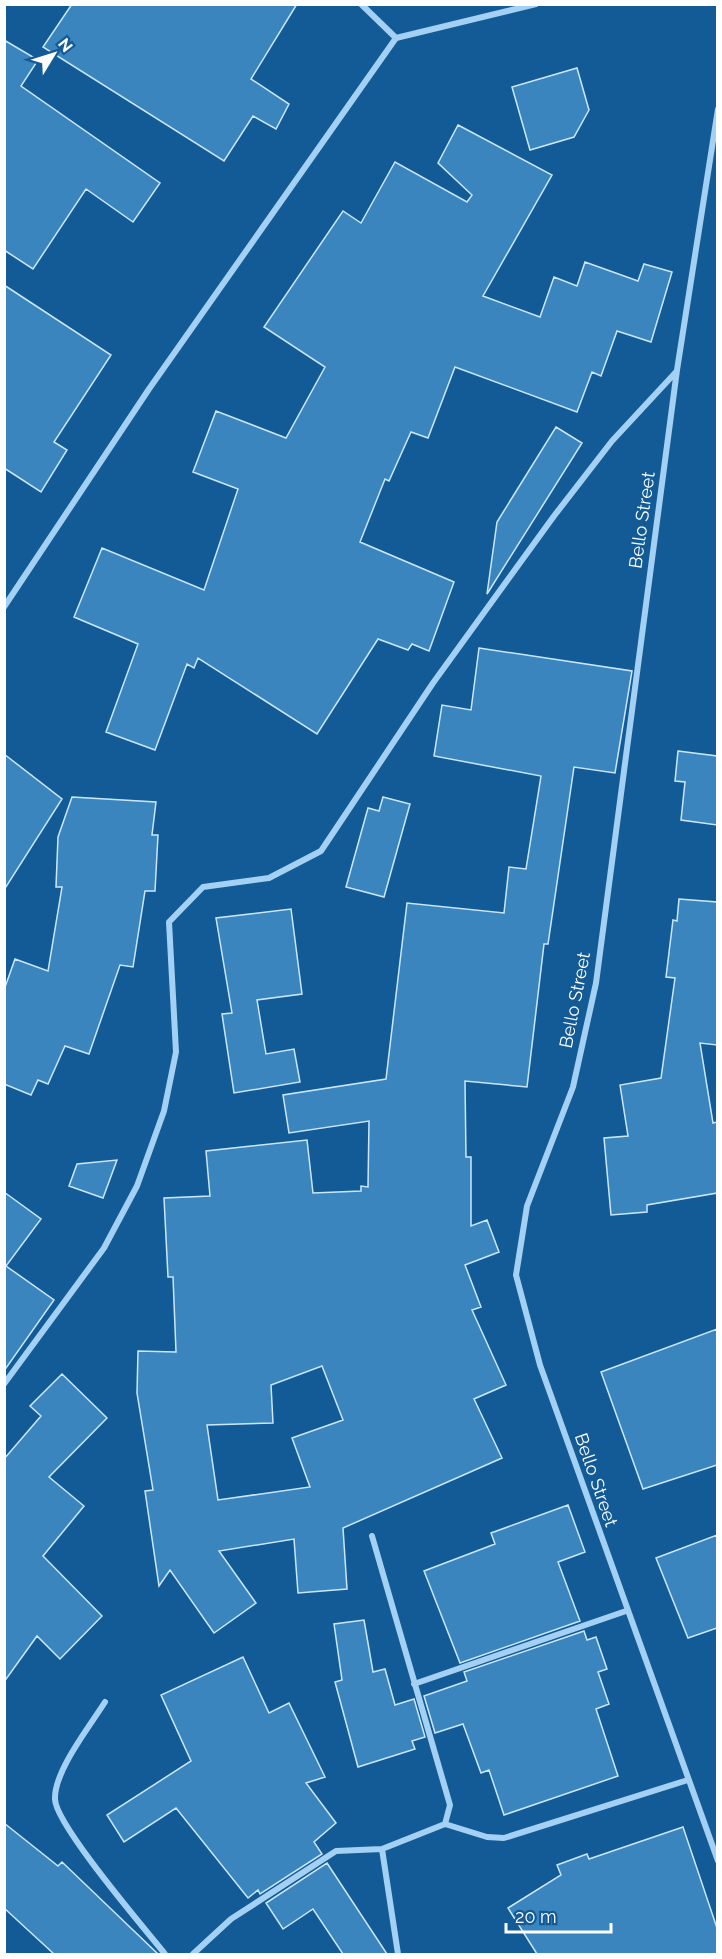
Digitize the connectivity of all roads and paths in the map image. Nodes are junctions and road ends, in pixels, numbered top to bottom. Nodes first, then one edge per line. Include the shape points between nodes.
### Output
1 (361, 4) edge
2 (536, 4) edge
3 (396, 38) junction
4 (717, 109) edge
5 (677, 370) junction
6 (4, 607) edge
7 (4, 1384) edge
8 (372, 1536) dead end
9 (626, 1611) junction
10 (414, 1684) junction
11 (105, 1702) dead end
12 (688, 1780) junction
13 (445, 1824) junction
14 (382, 1849) junction
15 (717, 1861) edge
16 (165, 1954) edge
17 (193, 1954) edge
18 (398, 1954) edge

1 - 3 street
2 - 3 street
3 - 6 street via 149,389
4 - 5 street, Bello Street
5 - 7 street via 612,441 554,516 434,682 321,851 269,878 203,887 169,922 176,1052 164,1111 137,1186 104,1248
5 - 9 street, Bello Street via 596,983 573,1087 527,1206 516,1275 540,1365
8 - 10 street
9 - 10 street
9 - 12 street, Bello Street
10 - 13 street via 450,1805
11 - 16 street via 62,1772 55,1800 67,1827
12 - 13 street via 504,1838 487,1838
12 - 15 street, Bello Street
13 - 14 street
14 - 17 street via 336,1851 231,1919
14 - 18 street

